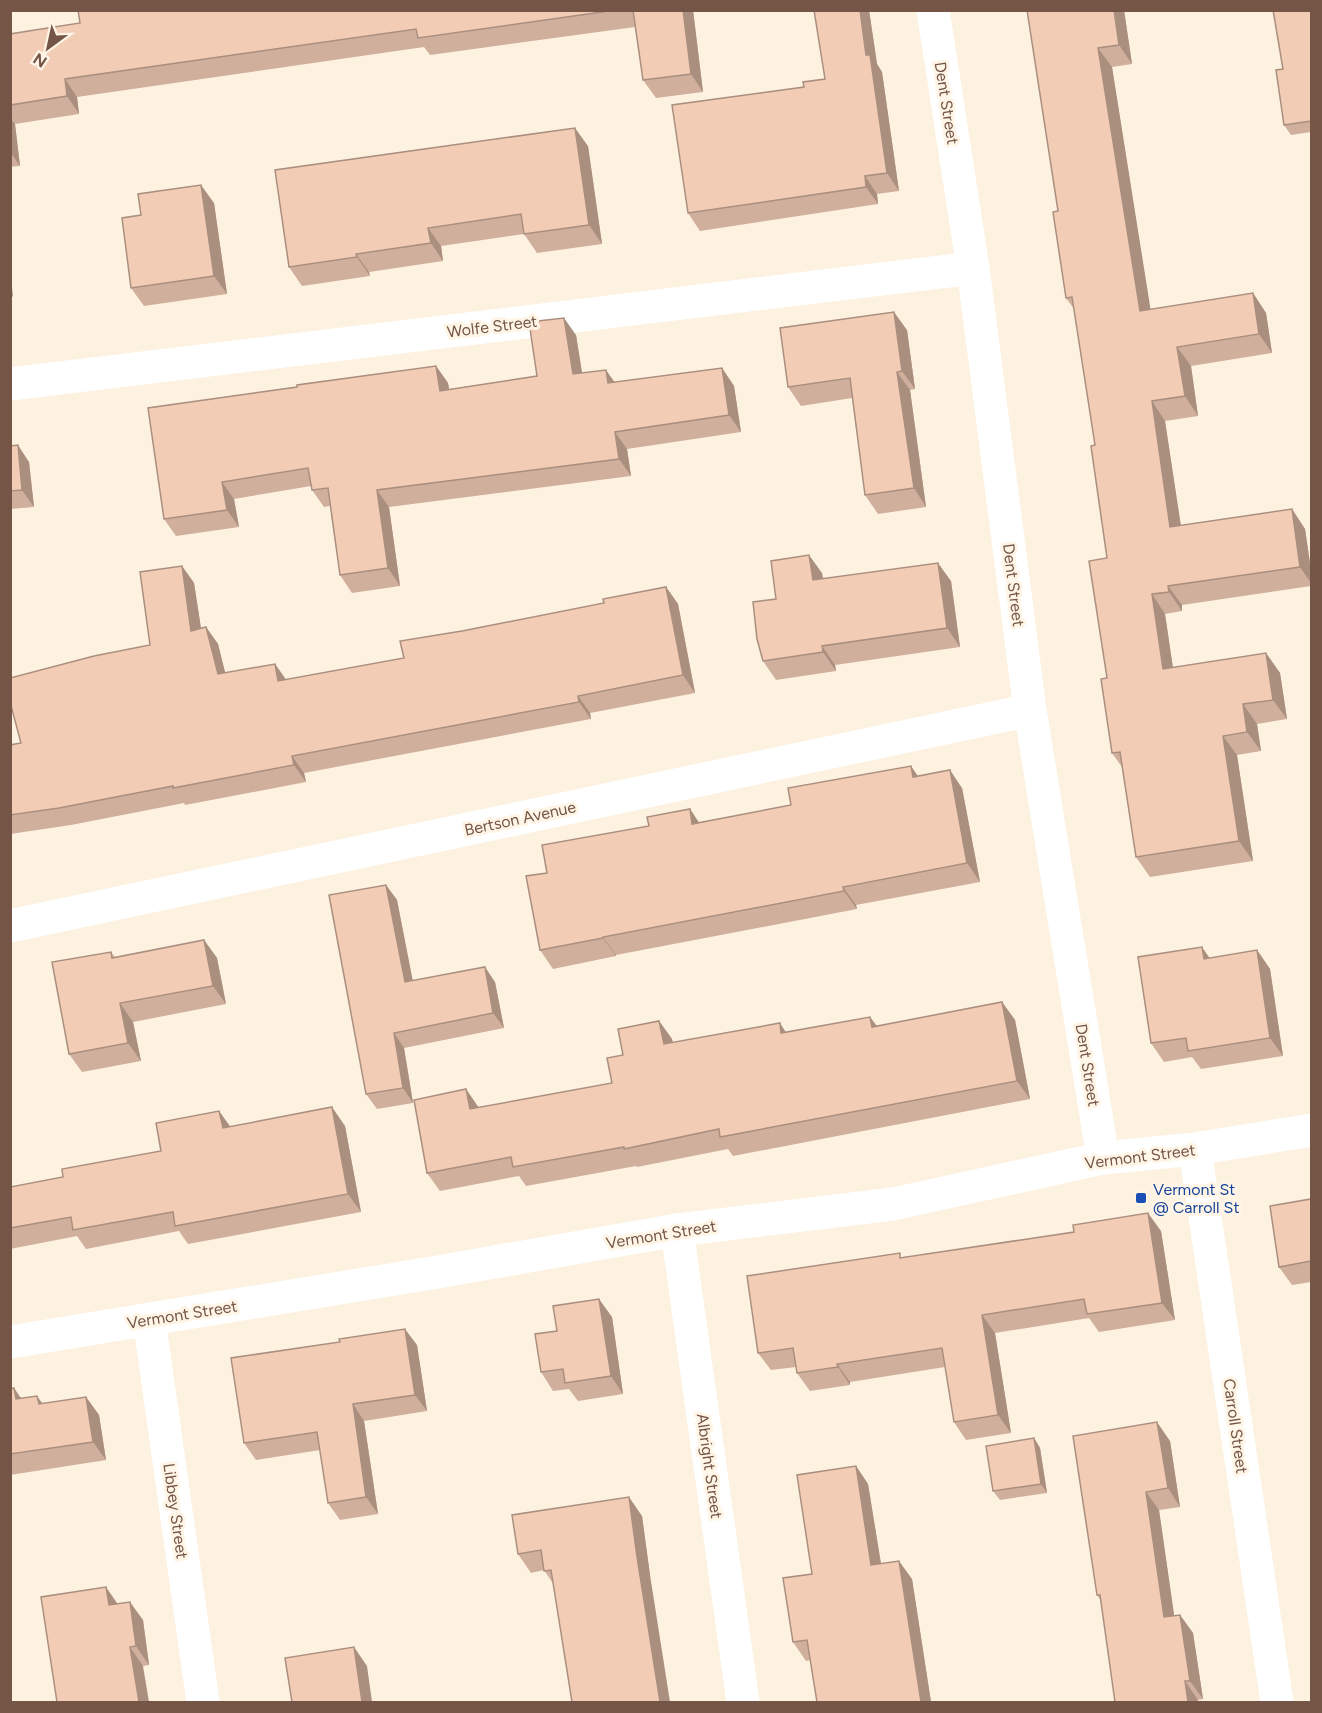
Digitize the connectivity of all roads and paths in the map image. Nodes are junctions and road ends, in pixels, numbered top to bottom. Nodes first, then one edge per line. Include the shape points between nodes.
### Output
1 (933, 10) edge
2 (973, 268) junction
3 (10, 384) edge
4 (1030, 710) junction
5 (10, 926) edge
6 (1311, 1130) edge
7 (1195, 1149) junction
8 (1103, 1158) junction
9 (677, 1230) junction
10 (149, 1319) junction
11 (10, 1342) edge
12 (203, 1702) edge
13 (743, 1702) edge
14 (1277, 1702) edge

1 - 2 street, Dent Street
2 - 3 street, Wolfe Street
2 - 4 street, Dent Street
4 - 5 street, Bertson Avenue
4 - 8 street, Dent Street
6 - 7 street, Vermont Street
7 - 8 street, Vermont Street
7 - 14 street, Carroll Street
8 - 9 street, Vermont Street via 893,1204
9 - 10 street, Vermont Street
9 - 13 street, Albright Street
10 - 11 street, Vermont Street
10 - 12 street, Libbey Street

